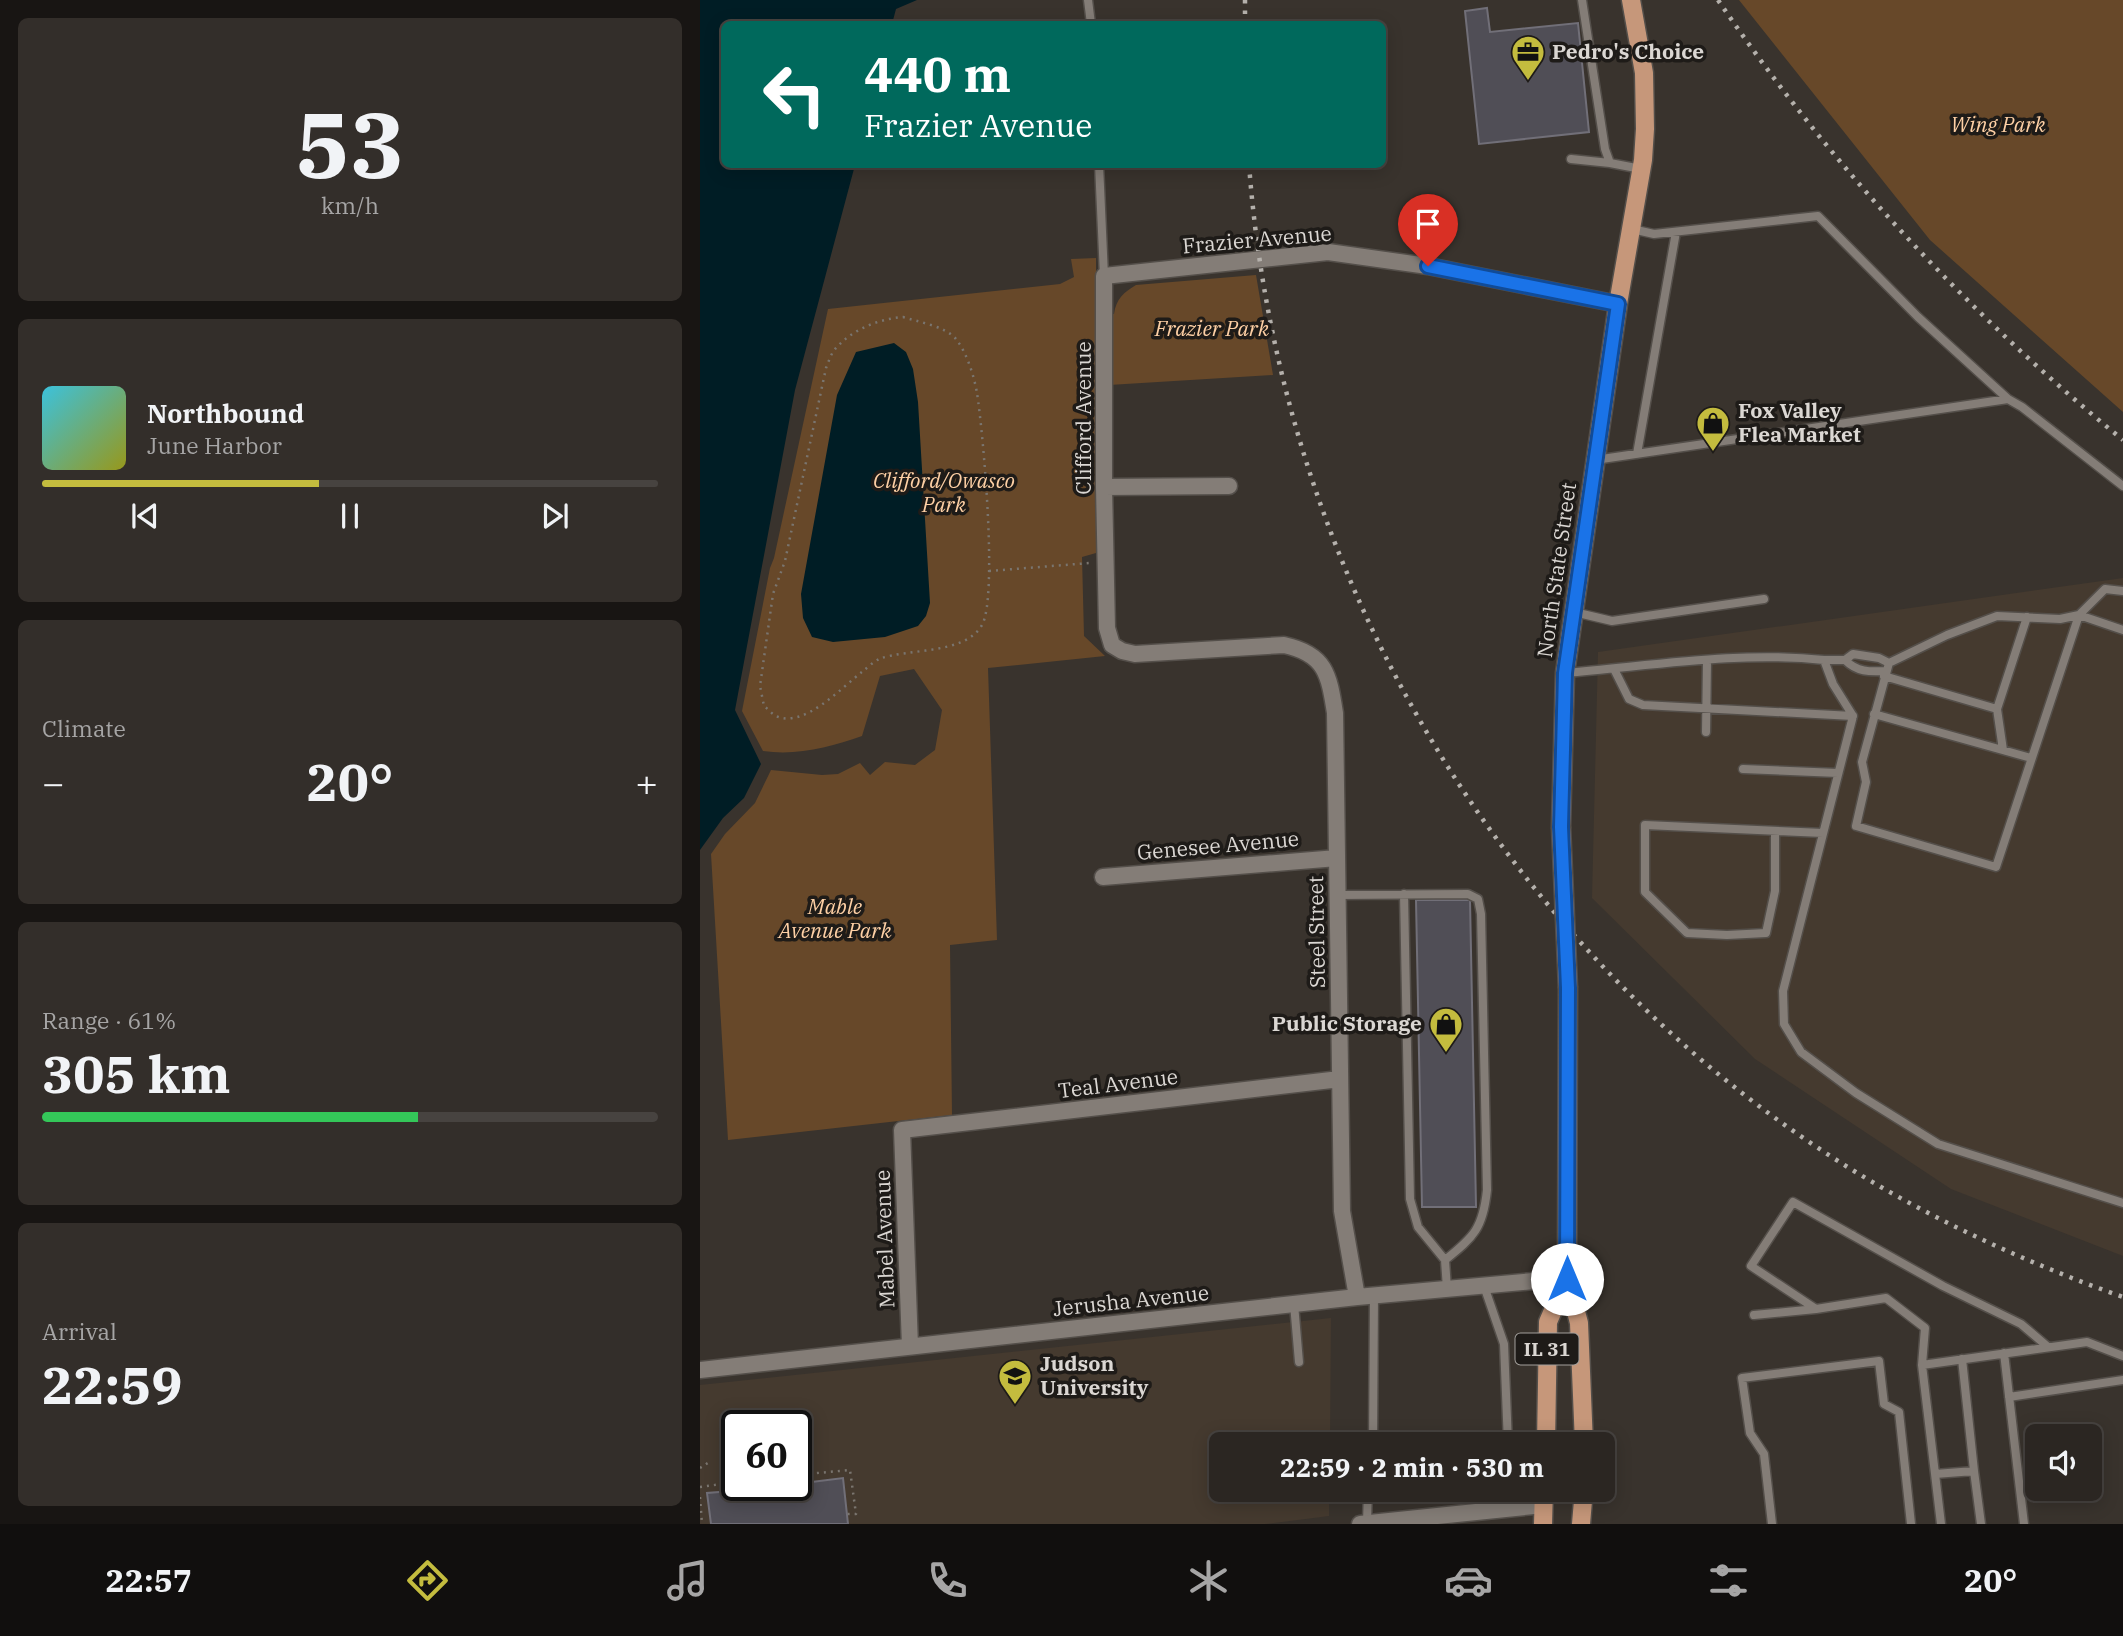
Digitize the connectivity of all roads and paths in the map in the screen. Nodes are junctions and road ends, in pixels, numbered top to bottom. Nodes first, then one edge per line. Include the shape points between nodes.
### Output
1 (1088, 0) edge
2 (1582, 0) edge
3 (1631, 0) edge
4 (1091, 21) edge
5 (1571, 159) dead end
6 (1610, 163) junction
7 (1099, 168) edge
8 (1641, 169) junction
9 (1631, 228) junction
10 (1676, 232) junction
11 (1104, 276) junction
12 (1618, 304) junction
13 (2008, 399) junction
14 (1637, 454) junction
15 (1595, 460) junction
16 (1229, 486) dead end
17 (2123, 486) edge
18 (1104, 487) junction
19 (1106, 562) junction
20 (989, 571) junction
21 (2123, 591) edge
22 (1764, 599) dead end
23 (1574, 612) junction
24 (2079, 615) junction
25 (2027, 617) junction
26 (2123, 630) edge
27 (1314, 655) joint
28 (1824, 660) junction
29 (1845, 660) junction
30 (1707, 661) junction
31 (1614, 669) junction
32 (1886, 670) junction
33 (1565, 673) junction
34 (1706, 709) junction
35 (1997, 709) junction
36 (1874, 714) junction
37 (1853, 716) junction
38 (1706, 733) dead end
39 (2003, 750) junction
40 (2031, 758) junction
41 (1743, 769) dead end
42 (1839, 772) junction
43 (1776, 831) junction
44 (1823, 833) junction
45 (1337, 858) junction
46 (1103, 877) dead end
47 (1404, 894) junction
48 (1338, 895) junction
49 (1340, 1079) junction
50 (902, 1130) joint
51 (2123, 1203) edge
52 (1445, 1260) junction
53 (1567, 1279) junction
54 (1484, 1286) junction
55 (1447, 1289) junction
56 (1366, 1296) junction
57 (1294, 1304) junction
58 (1816, 1309) junction
59 (1755, 1315) dead end
60 (910, 1346) junction
61 (2048, 1347) junction
62 (2004, 1353) junction
63 (2123, 1356) edge
64 (1962, 1359) junction
65 (1299, 1362) dead end
66 (1922, 1365) junction
67 (700, 1370) edge
68 (2123, 1380) edge
69 (2009, 1397) junction
70 (1372, 1432) edge
71 (1508, 1432) edge
72 (1546, 1432) edge
73 (1584, 1432) edge
74 (711, 1461) dead end
75 (700, 1468) edge
76 (1974, 1471) junction
77 (812, 1474) edge
78 (1935, 1474) junction
79 (721, 1484) edge
80 (700, 1487) edge
81 (700, 1497) edge
82 (1366, 1502) edge
83 (1510, 1502) edge
84 (1530, 1502) edge
85 (1544, 1502) edge
86 (1583, 1502) edge
87 (1510, 1509) junction
88 (847, 1514) dead end
89 (1364, 1523) edge
90 (702, 1524) edge
91 (1543, 1524) edge
92 (1581, 1524) edge
93 (1772, 1524) edge
94 (1912, 1524) edge
95 (1941, 1524) edge
96 (1981, 1524) edge
97 (2024, 1524) edge

1 - 4 lane
2 - 6 lane
3 - 8 main road, North State Street / IL 31 via 1644,73
5 - 6 lane
6 - 8 lane
7 - 11 lane, Clifford Avenue
8 - 9 main road, North State Street / IL 31
9 - 10 lane via 1654,234
9 - 12 main road, North State Street / IL 31
10 - 13 lane via 1818,216
10 - 14 lane
11 - 12 street, Frazier Avenue via 1328,252 1428,266
11 - 18 street, Clifford Avenue
12 - 15 main road, North State Street / IL 31
13 - 14 lane
13 - 17 lane
14 - 15 lane
15 - 23 main road, North State Street / IL 31
16 - 18 street
18 - 19 street, Clifford Avenue
19 - 20 path
19 - 27 street, Clifford Avenue via 1108,637 1122,651 1284,645
20 - 20 path via 983,624 973,637 878,660 803,716 778,717 764,706 760,686 773,594 785,561 826,368 834,349 867,326 903,317 934,326 955,337 967,358 982,441
21 - 24 lane via 2105,589
22 - 23 lane via 1612,621
23 - 33 main road, North State Street / IL 31
24 - 25 lane
24 - 26 lane
24 - 40 lane
25 - 32 lane via 1997,616 1947,635
25 - 35 lane
27 - 45 street, Steel Street via 1325,669 1335,713
28 - 29 lane
28 - 30 lane via 1784,656
28 - 37 lane
29 - 32 lane via 1853,668
29 - 32 lane via 1853,654 1879,658
30 - 31 lane
30 - 34 lane
31 - 33 lane
31 - 34 lane via 1629,699 1643,705
32 - 35 lane
32 - 36 lane
33 - 53 main road, North State Street / IL 31, bridge via 1561,827 1568,988
34 - 37 lane
34 - 38 lane
35 - 39 lane
36 - 39 lane
36 - 40 lane via 1862,762 1866,782 1856,826 1996,867
37 - 42 lane
39 - 40 lane
41 - 42 lane
42 - 44 lane
43 - 43 lane via 1645,825 1645,892 1687,933 1766,933 1775,891
43 - 44 lane
44 - 51 lane via 1783,991 1784,1024 1801,1052 1938,1144
45 - 46 street, Genesee Avenue
45 - 48 street, Steel Street
47 - 48 lane
47 - 52 lane via 1410,1199 1418,1227
47 - 52 lane via 1468,894 1478,899 1481,914 1485,1212 1472,1238
48 - 49 street, Steel Street
49 - 50 street, Teal Avenue
49 - 56 street, Steel Street via 1342,1211
50 - 60 street, Mabel Avenue
52 - 55 lane
53 - 54 street, Jerusha Avenue
53 - 72 main road, North State Street / IL 31 via 1548,1322
53 - 73 main road, North State Street / IL 31 via 1579,1323
54 - 55 street, Jerusha Avenue
54 - 71 lane via 1504,1345
55 - 56 street, Jerusha Avenue
56 - 57 street, Jerusha Avenue
56 - 70 lane
57 - 60 street, Jerusha Avenue
57 - 65 lane
58 - 59 lane
58 - 61 lane via 1751,1266 1793,1202 2021,1324
58 - 66 lane via 1886,1298 1925,1328
60 - 67 street, Jerusha Avenue
61 - 62 lane
61 - 63 lane via 2087,1342
62 - 64 lane
62 - 69 lane
64 - 66 lane
64 - 76 lane
66 - 78 lane
68 - 69 lane
69 - 97 lane
74 - 75 path
76 - 78 lane
76 - 96 lane
77 - 88 path via 850,1470 856,1514
78 - 95 lane
79 - 80 path
81 - 90 path
82 - 89 lane
83 - 87 lane
84 - 87 street
85 - 91 main road
86 - 92 main road
87 - 89 street
93 - 94 lane via 1764,1454 1750,1433 1742,1378 1880,1361 1884,1404 1899,1412

